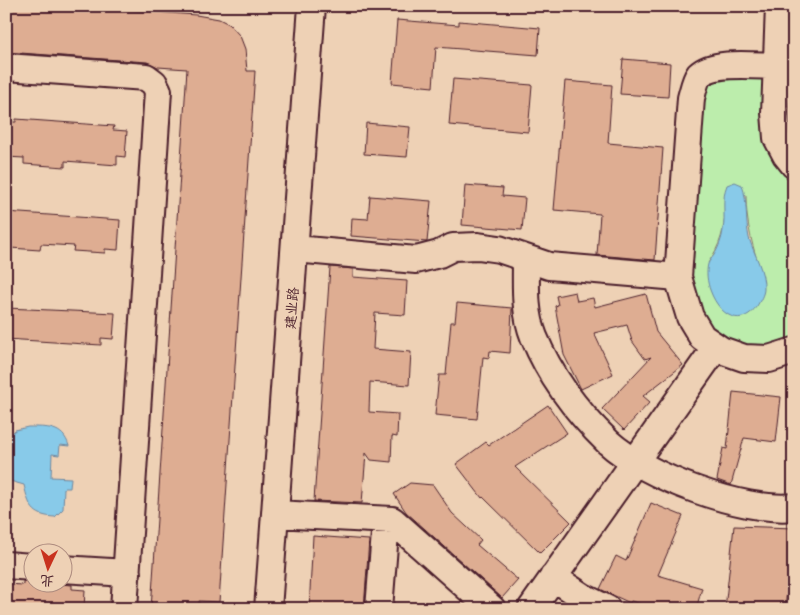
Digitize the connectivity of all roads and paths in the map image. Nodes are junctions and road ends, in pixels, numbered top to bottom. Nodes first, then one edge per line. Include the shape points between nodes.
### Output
1 (312, 6) edge
2 (779, 6) edge
3 (6, 66) edge
4 (777, 66) junction
5 (794, 165) edge
6 (295, 249) junction
7 (526, 259) junction
8 (678, 277) junction
9 (716, 347) junction
10 (794, 351) edge
11 (635, 462) junction
12 (794, 507) edge
13 (275, 514) junction
14 (386, 520) junction
15 (6, 565) edge
16 (22, 566) edge
17 (72, 570) edge
18 (127, 573) junction
19 (553, 576) junction
20 (124, 609) edge
21 (268, 609) edge
22 (379, 609) edge
23 (492, 609) edge
24 (531, 609) edge
25 (607, 609) edge

1 - 6 street, 建业路
2 - 4 street
3 - 18 street via 146,77 158,91
4 - 5 street via 777,138
4 - 8 street via 724,65 708,68 698,76 692,98
6 - 7 street via 416,260 453,247 478,246 499,249
6 - 13 street, 建业路
7 - 8 street via 549,266
7 - 11 street via 527,314 546,363 578,409 609,442
8 - 9 street via 690,317 702,337
9 - 10 street via 744,358 769,360
9 - 11 street
11 - 12 street via 704,493 746,505
11 - 19 street
13 - 14 street
13 - 21 street, 建业路
14 - 22 street
14 - 23 street via 392,520
15 - 16 street
17 - 18 street
18 - 20 street
19 - 24 street
19 - 25 street

